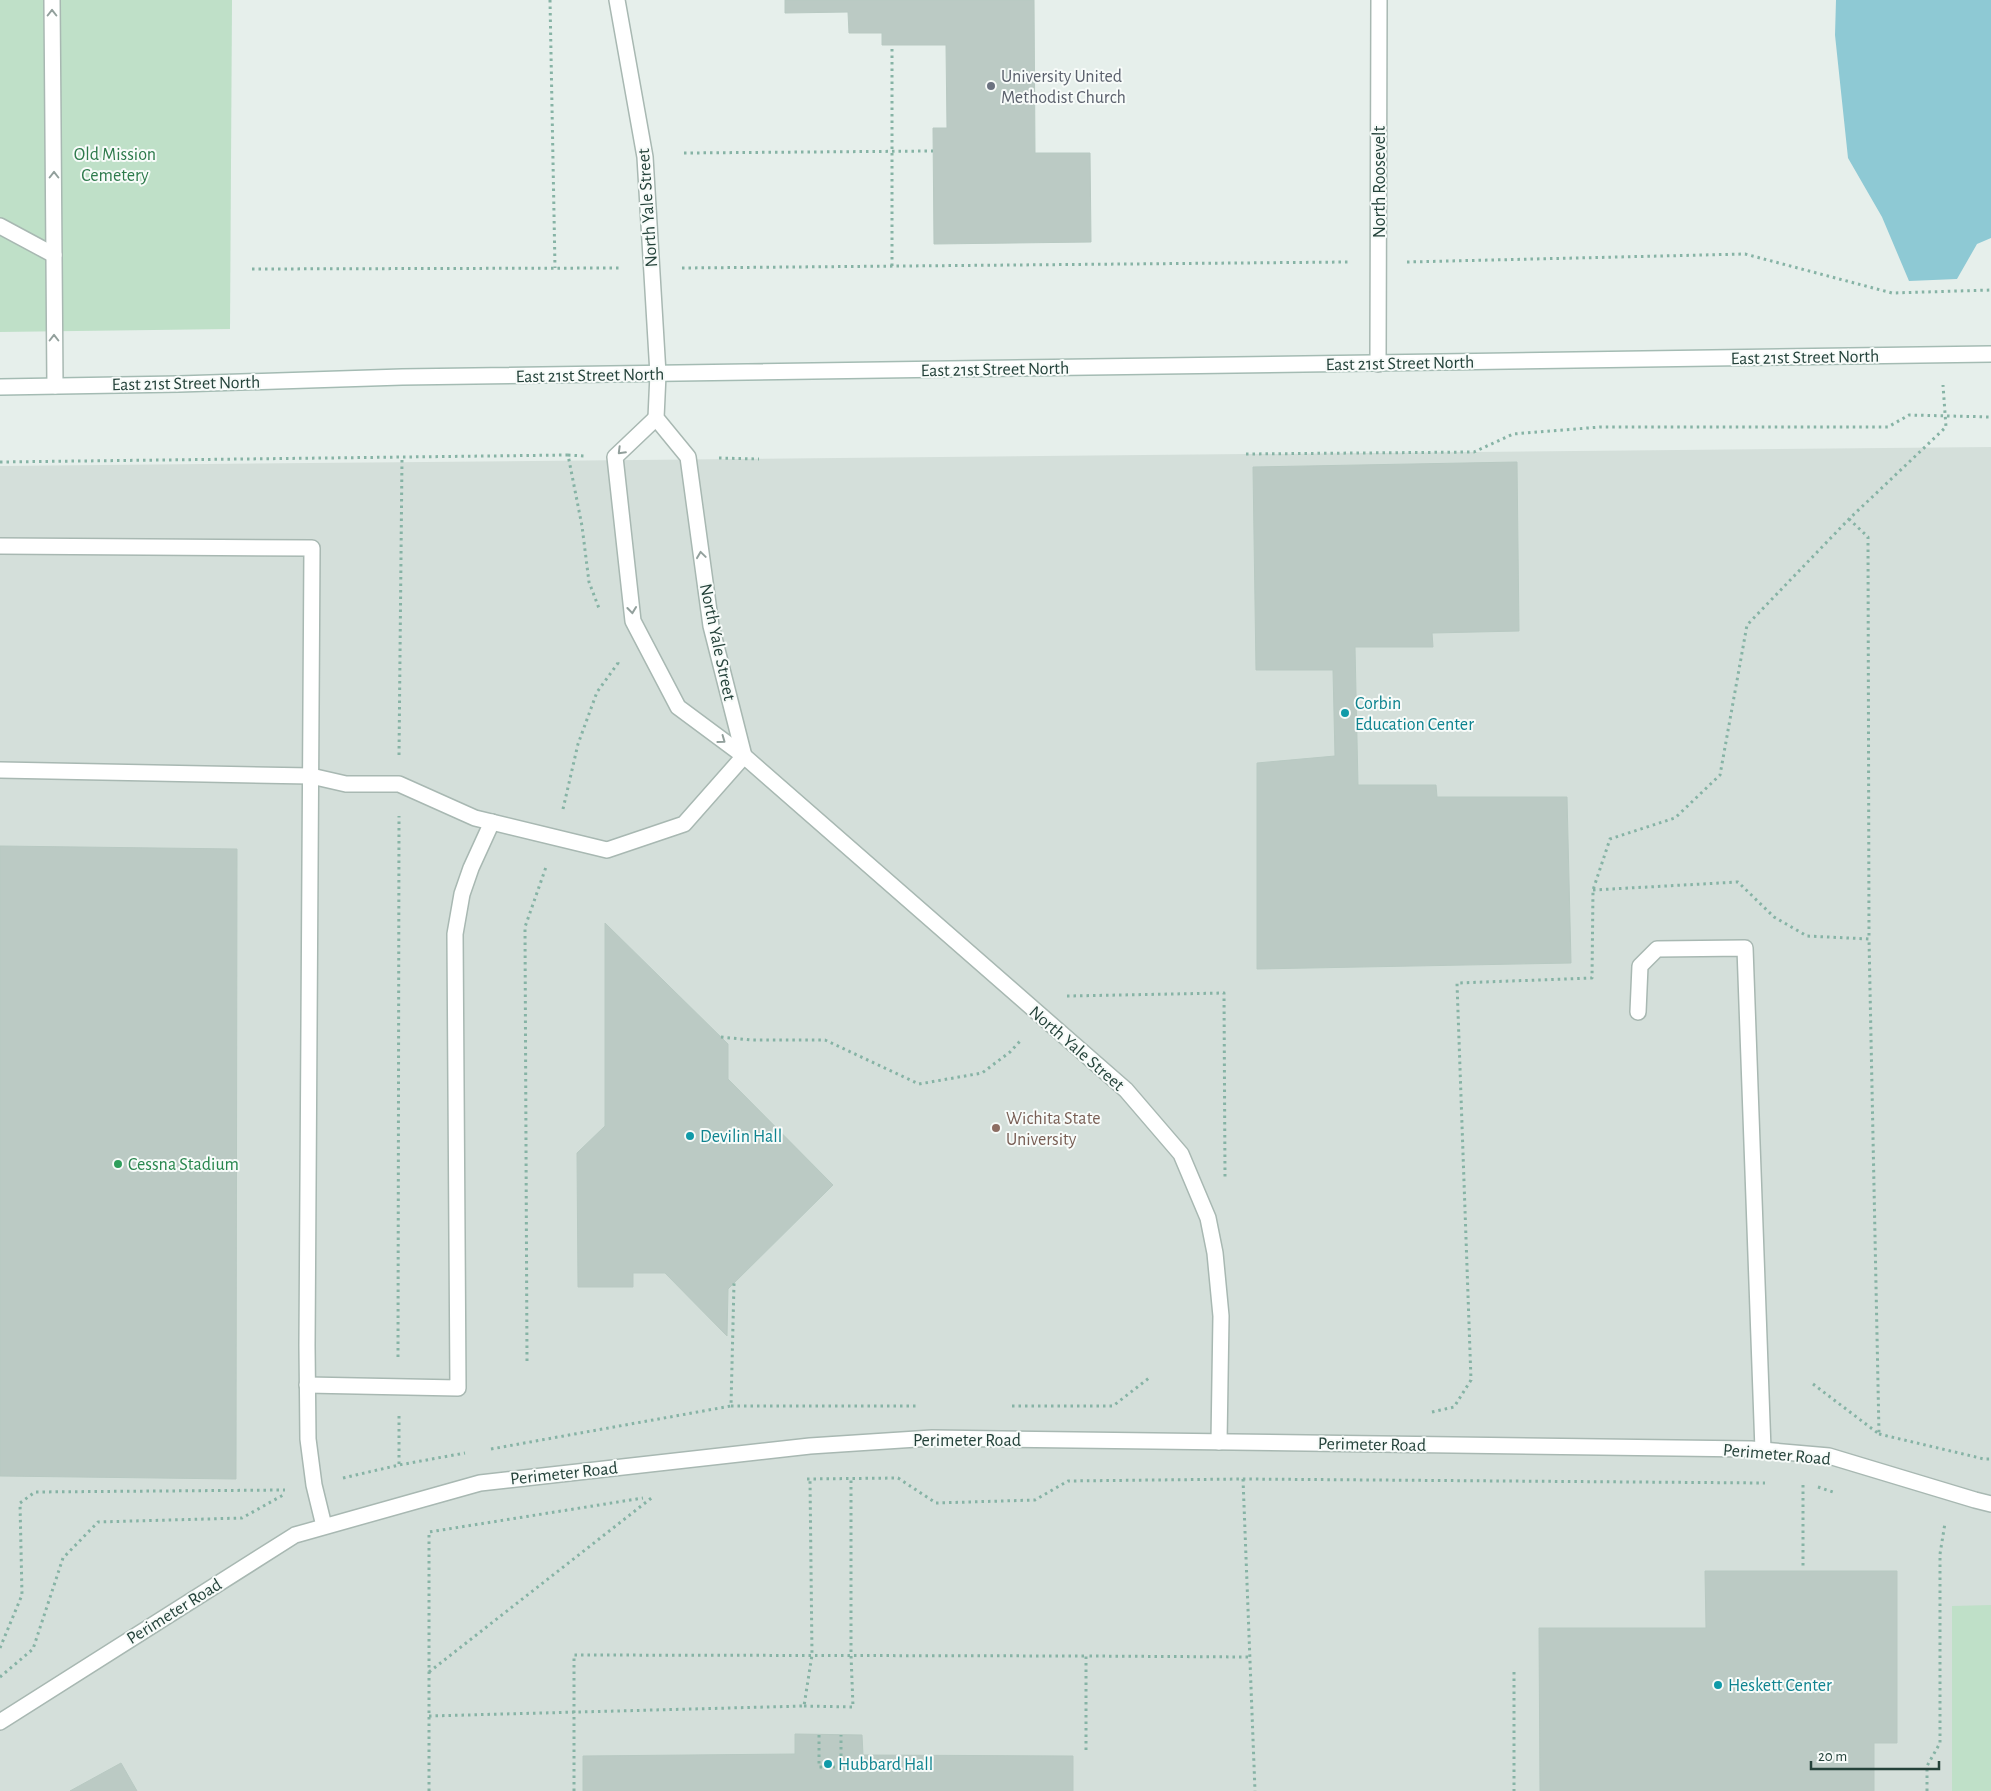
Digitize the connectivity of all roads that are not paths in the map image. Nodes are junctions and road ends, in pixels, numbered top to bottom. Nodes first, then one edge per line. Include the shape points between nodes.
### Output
1 (52, 0) edge
2 (617, 0) edge
3 (1379, 0) edge
4 (0, 226) edge
5 (54, 255) junction
6 (1991, 354) edge
7 (1378, 364) junction
8 (658, 374) junction
9 (55, 386) junction
10 (0, 387) edge
11 (656, 418) junction
12 (0, 546) edge
13 (744, 756) junction
14 (0, 770) edge
15 (311, 776) junction
16 (492, 822) junction
17 (1638, 1012) dead end
18 (307, 1386) junction
19 (1219, 1442) junction
20 (1763, 1450) junction
21 (1991, 1504) edge
22 (324, 1526) junction
23 (0, 1722) edge

5 -> 1 street
2 - 8 street, North Yale Street via 645,157
3 - 7 street, North Roosevelt
4 - 5 street
9 -> 5 street
6 - 7 street, East 21st Street North
7 - 8 street, East 21st Street North
8 - 9 street, East 21st Street North
8 - 11 street, North Yale Street
9 - 10 street, East 21st Street North
13 -> 11 street, North Yale Street via 711,626 688,457
11 -> 13 street, North Yale Street via 615,457 633,621 678,707
12 - 15 street via 312,548
13 - 16 street via 684,824 607,850
13 - 19 street, North Yale Street via 1126,1090 1181,1154 1208,1218 1215,1253 1221,1316
14 - 15 street
15 - 16 street via 346,784 399,784 475,818
15 - 18 street
16 - 18 street via 462,894 455,934 458,1388
17 - 20 street via 1640,966 1657,950 1744,948
18 - 22 street via 308,1439
19 - 20 street, Perimeter Road
19 - 22 street, Perimeter Road via 932,1438 810,1446 480,1483
20 - 21 street, Perimeter Road via 1829,1456
22 - 23 street, Perimeter Road via 295,1535

